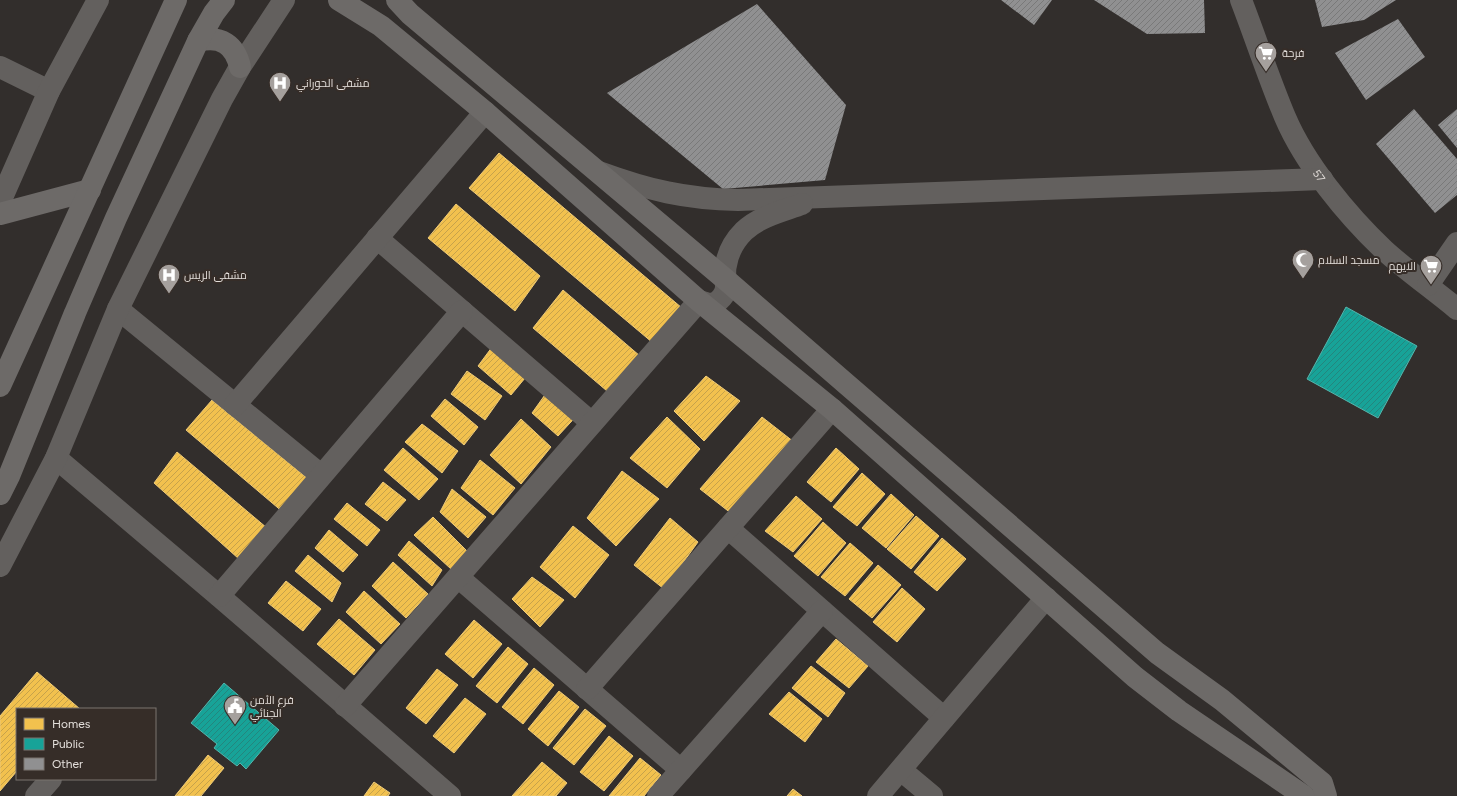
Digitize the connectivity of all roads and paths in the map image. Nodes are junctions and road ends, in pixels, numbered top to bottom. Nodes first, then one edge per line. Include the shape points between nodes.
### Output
1 (98, 0) edge
2 (176, 0) edge
3 (224, 0) edge
4 (284, 0) edge
5 (339, 0) edge
6 (397, 0) edge
7 (1241, 0) edge
8 (198, 41) junction
9 (0, 67) edge
10 (240, 67) junction
11 (49, 91) junction
12 (485, 112) junction
13 (599, 172) junction
14 (1322, 179) junction
15 (90, 190) junction
16 (826, 196) junction
17 (0, 202) edge
18 (0, 214) edge
19 (377, 238) junction
20 (1457, 242) edge
21 (725, 280) junction
22 (1428, 285) junction
23 (699, 301) junction
24 (118, 309) junction
25 (1457, 309) edge
26 (462, 311) junction
27 (0, 386) edge
28 (235, 405) junction
29 (832, 409) junction
30 (592, 423) junction
31 (56, 458) junction
32 (321, 475) junction
33 (0, 494) edge
34 (728, 528) junction
35 (0, 566) edge
36 (458, 577) junction
37 (219, 596) junction
38 (1046, 598) junction
39 (822, 611) junction
40 (587, 688) junction
41 (345, 706) junction
42 (944, 718) junction
43 (681, 770) junction
44 (901, 770) junction
45 (49, 780) edge
46 (36, 796) edge
47 (450, 796) edge
48 (658, 796) edge
49 (878, 796) edge
50 (932, 796) edge
51 (1304, 796) edge
52 (1326, 796) edge

1 - 11 street
2 - 15 main road
3 - 8 main road
4 - 10 street
5 - 12 main road via 381,26
6 - 13 main road via 410,14
7 - 14 street, 57 via 1285,118
8 - 10 main road via 222,41 236,55
8 - 33 main road via 116,218 10,476
9 - 11 street
10 - 24 street
11 - 17 street
12 - 19 street
12 - 23 main road
13 - 16 street via 648,188 692,197 738,200
13 - 21 main road
14 - 16 street
14 - 22 street, 57 via 1341,204 1385,251
15 - 18 main road
15 - 27 main road
16 - 21 street via 766,216 744,230 728,257
19 - 26 street
19 - 28 street
20 - 22 street
21 - 23 street via 724,295 719,301 711,304
21 - 52 main road via 1156,653 1222,700 1322,783
22 - 25 street, 57
23 - 29 main road
23 - 30 street
24 - 28 street
24 - 31 street
26 - 30 street
26 - 32 street
28 - 32 street
29 - 34 street
29 - 38 main road
30 - 36 street
31 - 35 street
31 - 37 street
32 - 37 street
34 - 39 street
34 - 40 street
36 - 40 street
36 - 41 street
37 - 41 street
38 - 42 street
38 - 51 main road via 1135,677 1179,711
39 - 42 street
39 - 43 street
40 - 43 street
41 - 47 street
42 - 44 street
43 - 48 street
44 - 49 street
44 - 50 street
45 - 46 street

